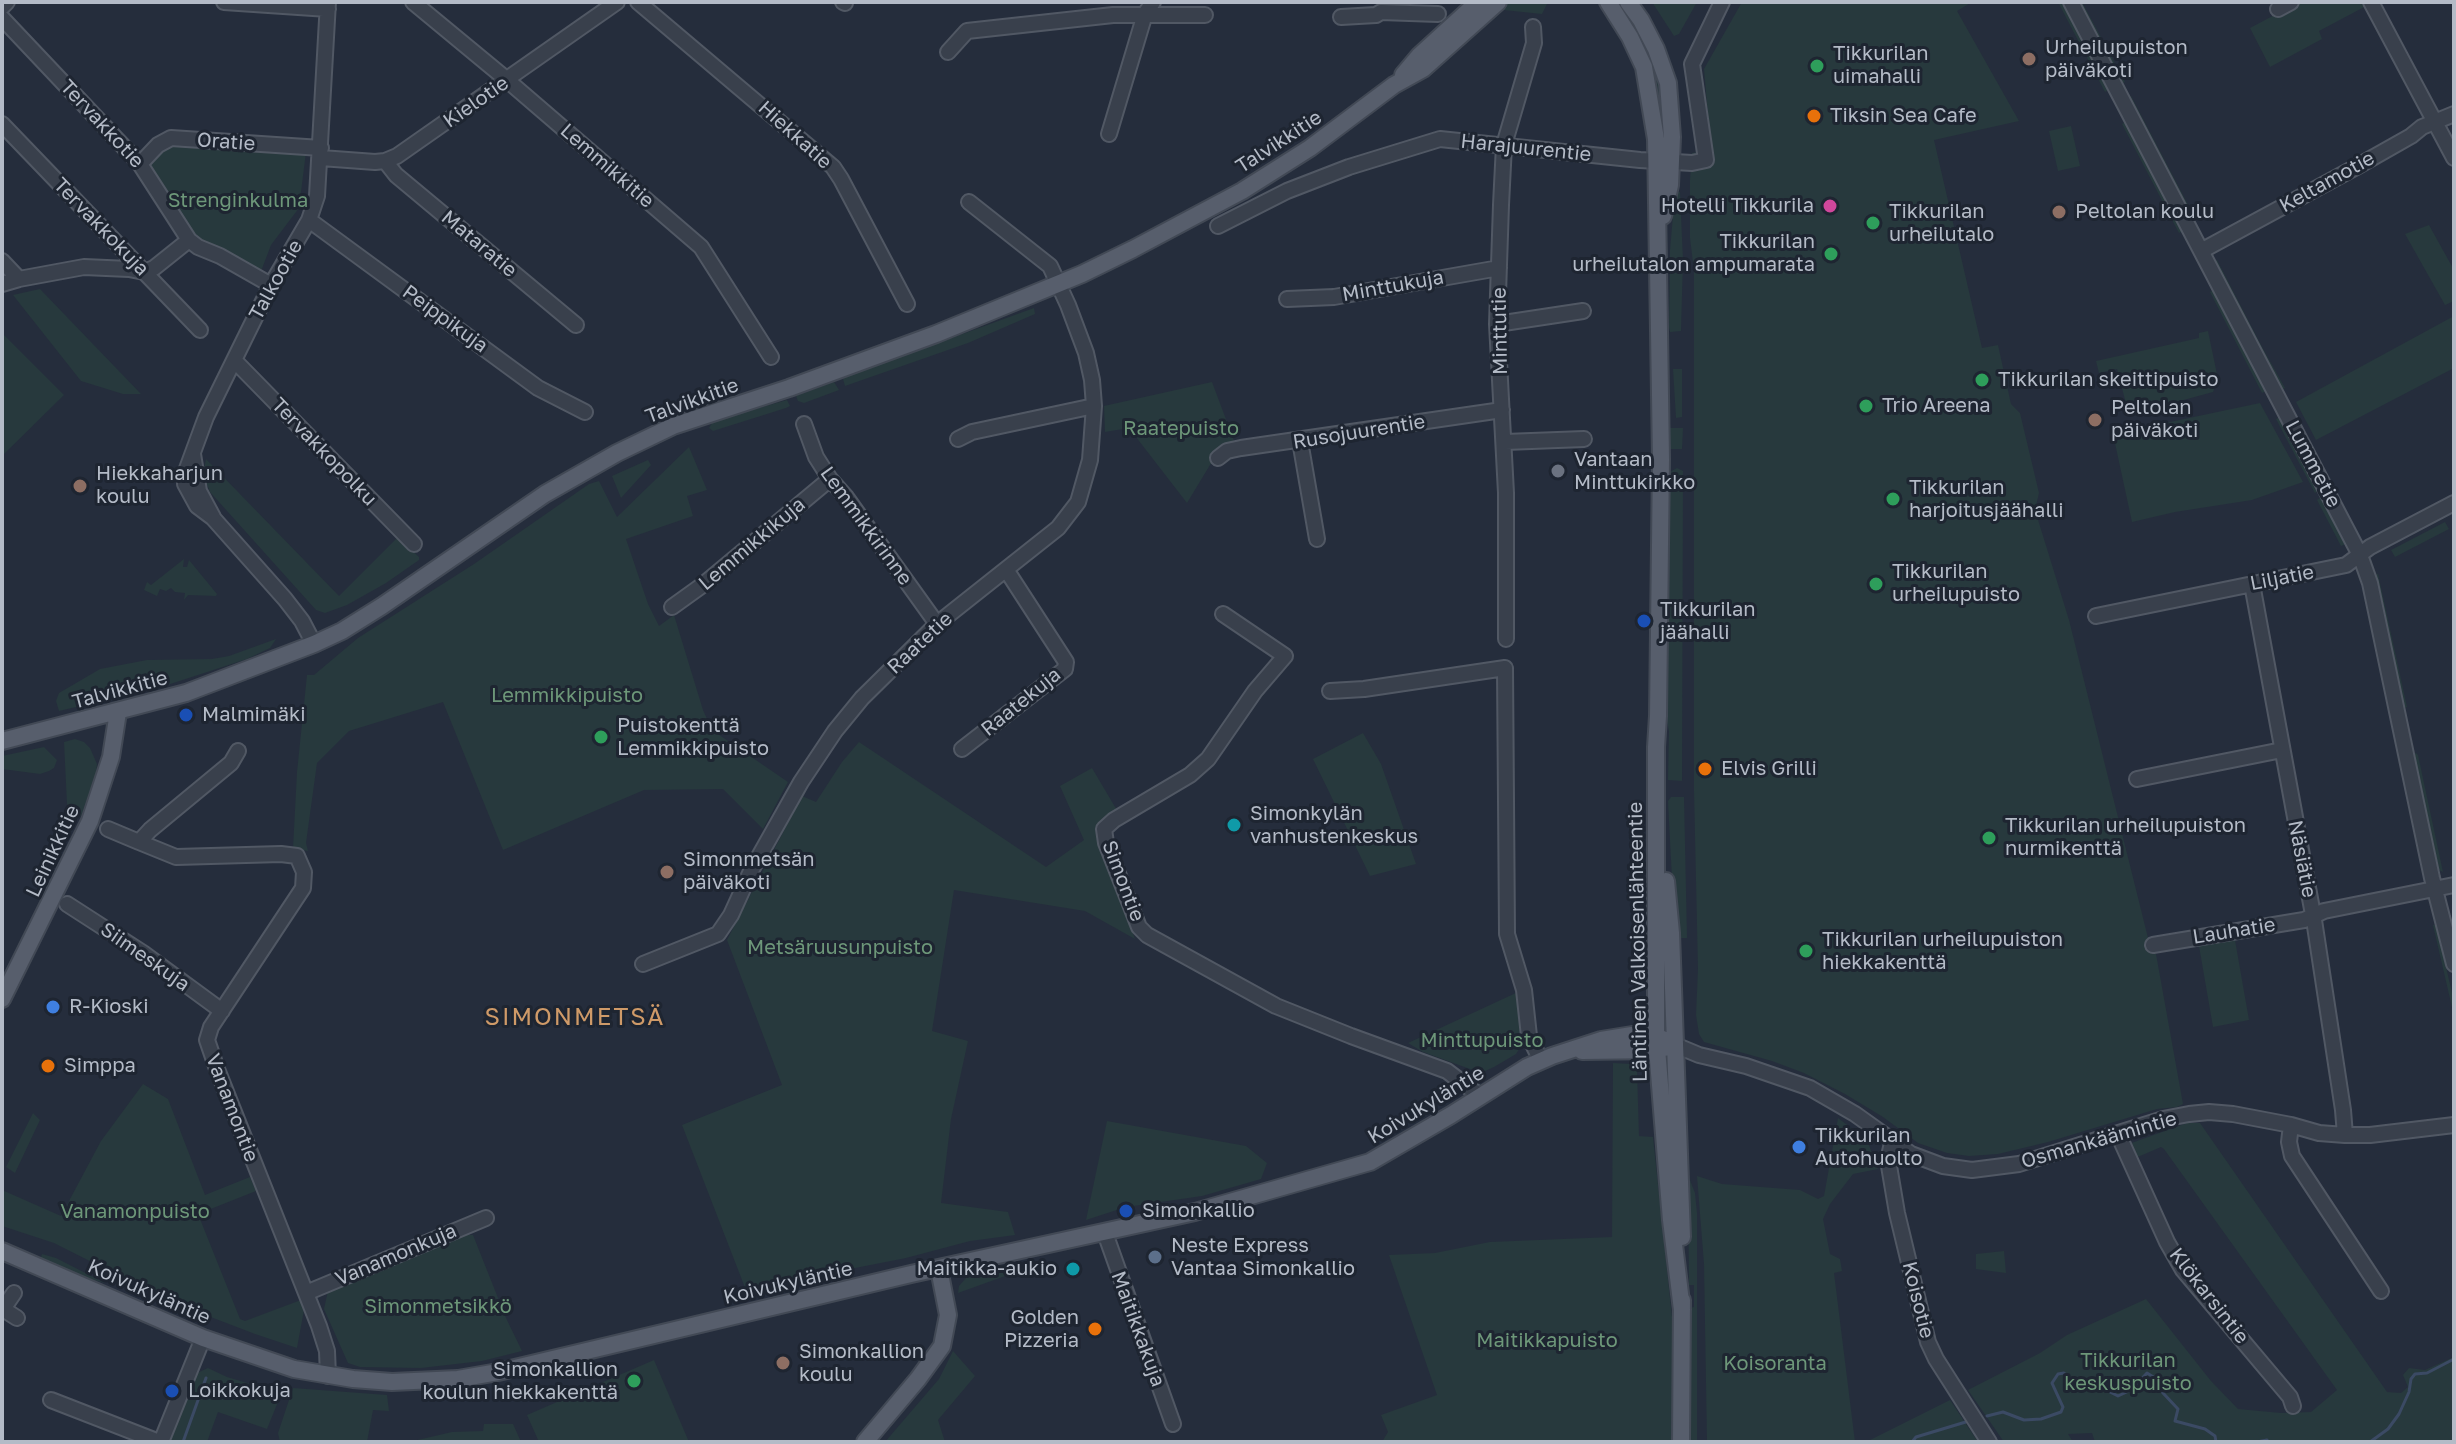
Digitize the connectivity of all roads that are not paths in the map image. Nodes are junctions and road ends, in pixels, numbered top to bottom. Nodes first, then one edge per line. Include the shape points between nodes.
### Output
1 (7, 2) edge
2 (224, 2) edge
3 (413, 2) edge
4 (617, 2) edge
5 (638, 2) edge
6 (1478, 2) edge
7 (1498, 2) edge
8 (1608, 2) edge
9 (1628, 2) edge
10 (1722, 2) edge
11 (2071, 2) edge
12 (2371, 2) edge
13 (328, 6) edge
14 (2, 7) edge
15 (1381, 7) edge
16 (1149, 8) edge
17 (1111, 9) edge
18 (1438, 14) dead end
19 (1205, 15) dead end
20 (1341, 17) dead end
21 (2, 18) edge
22 (1533, 27) dead end
23 (948, 52) dead end
24 (507, 80) junction
25 (1394, 85) junction
26 (2454, 114) edge
27 (2434, 123) junction
28 (2, 124) edge
29 (1109, 134) dead end
30 (1504, 145) junction
31 (321, 153) junction
32 (2454, 158) edge
33 (385, 161) junction
34 (1663, 161) junction
35 (140, 164) junction
36 (969, 202) dead end
37 (309, 220) junction
38 (1218, 226) dead end
39 (189, 240) junction
40 (2201, 251) junction
41 (2, 261) edge
42 (1499, 268) junction
43 (144, 272) junction
44 (19, 279) junction
45 (2, 284) edge
46 (1058, 284) junction
47 (271, 285) junction
48 (1287, 299) dead end
49 (907, 304) dead end
50 (1583, 311) dead end
51 (1497, 324) junction
52 (576, 325) dead end
53 (200, 330) dead end
54 (771, 357) dead end
55 (234, 360) junction
56 (1094, 406) junction
57 (1502, 410) junction
58 (585, 412) dead end
59 (804, 424) dead end
60 (958, 439) dead end
61 (1584, 439) dead end
62 (1300, 441) junction
63 (1505, 442) junction
64 (1218, 458) dead end
65 (830, 479) junction
66 (2454, 503) edge
67 (1317, 539) dead end
68 (414, 544) dead end
69 (2360, 555) junction
70 (1007, 571) junction
71 (2252, 584) junction
72 (672, 607) dead end
73 (1223, 614) dead end
74 (2096, 616) dead end
75 (937, 624) junction
76 (1506, 639) dead end
77 (314, 644) junction
78 (1330, 691) dead end
79 (118, 712) junction
80 (1658, 716) junction
81 (2, 741) edge
82 (962, 749) dead end
83 (2282, 750) junction
84 (238, 751) dead end
85 (2137, 779) dead end
86 (108, 829) dead end
87 (139, 842) junction
88 (2454, 885) edge
89 (2435, 889) junction
90 (67, 904) dead end
91 (2313, 915) junction
92 (2153, 945) dead end
93 (643, 964) dead end
94 (2454, 964) edge
95 (2, 999) edge
96 (222, 1011) junction
97 (1657, 1043) junction
98 (1675, 1045) junction
99 (1541, 1061) junction
100 (1480, 1096) junction
101 (2291, 1125) junction
102 (2454, 1125) edge
103 (2118, 1134) junction
104 (2345, 1135) junction
105 (1892, 1143) junction
106 (486, 1218) dead end
107 (1105, 1233) junction
108 (2, 1251) edge
109 (939, 1269) junction
110 (2381, 1291) dead end
111 (14, 1293) dead end
112 (306, 1293) junction
113 (3, 1310) edge
114 (1682, 1310) junction
115 (17, 1318) dead end
116 (203, 1338) junction
117 (328, 1376) junction
118 (51, 1400) dead end
119 (2293, 1406) dead end
120 (1173, 1424) dead end
121 (160, 1442) edge
122 (865, 1442) edge
123 (1681, 1442) edge
124 (1989, 1442) edge

1 - 14 street
2 - 13 street
3 - 24 street, Lemmikkitie
4 - 24 street, Kielotie
5 - 49 street, Hiekkatie via 833,167
6 - 25 main road, Talvikkitie
7 - 25 main road, Talvikkitie via 1423,69
8 - 34 main road, Läntinen Valkoisenlähteentie via 1644,67
9 - 34 main road, Läntinen Valkoisenlähteentie via 1656,49 1668,83 1671,112
10 - 34 street, Harajuurentie via 1692,64 1706,160
11 - 40 street, Lummetie
12 - 27 street
13 - 31 street, Talkootie
15 - 18 street
15 - 20 street via 1376,15
16 - 17 street
16 - 19 street
16 - 29 street
17 - 23 street via 967,31
21 - 35 street, Tervakkotie
22 - 30 street, Minttutie via 1534,43
24 - 33 street, Kielotie
24 - 54 street, Lemmikkitie via 701,247
25 - 46 main road, Talvikkitie via 1242,191
26 - 27 street, Keltamotie
27 - 32 street
27 - 40 street, Keltamotie
28 - 43 street, Tervakkokuja
30 - 34 street, Harajuurentie
30 - 38 street, Harajuurentie via 1440,139 1287,191
30 - 42 street, Minttutie
31 - 33 street
31 - 35 street, Oratie via 171,138
31 - 37 street, Talkootie
33 - 52 street, Mataratie
34 - 80 main road, Läntinen Valkoisenlähteentie via 1670,185 1658,241
35 - 39 street, Tervakkotie
36 - 46 street, Raatetie via 1050,266
37 - 47 street, Talkootie
37 - 58 street, Peippikuja via 538,388
39 - 43 street
39 - 47 street
40 - 69 street, Lummetie
41 - 44 street
42 - 48 street, Minttukuja via 1334,297
42 - 51 street, Minttutie
43 - 44 street via 84,267
43 - 53 street, Tervakkokuja
44 - 45 street
46 - 56 street, Raatetie via 1086,353
46 - 77 main road, Talvikkitie via 837,371 673,426 617,453 545,494 382,606
47 - 55 street, Talkootie
50 - 51 street
51 - 57 street, Minttutie
55 - 68 street, Tervakkopolku
55 - 77 street, Talkootie via 192,454 199,491 213,518 295,612
56 - 60 street
56 - 70 street, Raatetie via 1090,460 1078,502 1058,528
57 - 62 street, Rusojuurentie
57 - 63 street, Minttutie
59 - 65 street, Lemmikkirinne
61 - 63 street
62 - 64 street, Rusojuurentie via 1241,448
62 - 67 street
63 - 76 street, Minttutie
65 - 72 street, Lemmikkikuja
65 - 75 street, Lemmikkirinne
66 - 69 street, Liljatie
69 - 71 street, Liljatie via 2346,565
69 - 89 street, Lummetie
70 - 75 street, Raatetie
70 - 82 street, Raatekuja via 1066,662 1065,669
71 - 74 street, Liljatie
71 - 83 street, Näsiätie
73 - 100 street, Simontie via 1285,656 1208,759 1104,829 1139,927 1276,1006 1447,1071
75 - 93 street, Raatetie via 835,731 786,807 718,934
77 - 79 main road, Talvikkitie via 186,693
78 - 99 street via 1505,668 1507,934 1524,990 1529,1036
79 - 81 main road, Talvikkitie
79 - 95 main road, Leinikkitie via 111,757 90,821
80 - 97 main road, Läntinen Valkoisenlähteentie
80 - 98 main road, Läntinen Valkoisenlähteentie
83 - 85 street
83 - 91 street, Näsiätie
84 - 87 street via 231,763
86 - 87 street
87 - 96 street, Vanamontie via 176,857 297,856 303,888
88 - 89 street, Lauhatie
89 - 91 street, Lauhatie
89 - 94 street, Lummetie
90 - 96 street, Siimeskuja
91 - 92 street, Lauhatie
91 - 104 street, Näsiätie
96 - 112 street, Vanamontie via 208,1034 208,1046
97 - 98 main road, Koivukyläntie
97 - 99 main road, Koivukyläntie via 1632,1035
97 - 114 main road, Läntinen Valkoisenlähteentie
98 - 105 street, Osmankäämintie via 1810,1088
98 - 114 main road, Läntinen Valkoisenlähteentie
99 - 100 main road, Koivukyläntie
100 - 107 main road, Koivukyläntie via 1370,1162
101 - 103 street, Osmankäämintie via 2209,1112 2163,1119
101 - 104 street, Osmankäämintie
101 - 110 street via 2292,1156
102 - 104 street, Osmankäämintie
103 - 105 street, Osmankäämintie via 2019,1164 1972,1170 1928,1162
103 - 119 street, Klökarsintie via 2183,1270
105 - 124 street, Koisotie via 1888,1160 1897,1213 1924,1327 1936,1359
106 - 112 street, Vanamonkuja
107 - 109 main road, Koivukyläntie
107 - 120 street, Maitikkakuja
108 - 116 main road, Koivukyläntie
109 - 117 main road, Koivukyläntie via 458,1379 392,1382
109 - 122 main road via 948,1315 942,1346
111 - 113 street
112 - 117 street, Vanamontie via 327,1351
113 - 115 street
114 - 123 main road, Läntinen Valkoisenlähteentie
116 - 117 main road, Koivukyläntie
116 - 121 street
118 - 121 street

